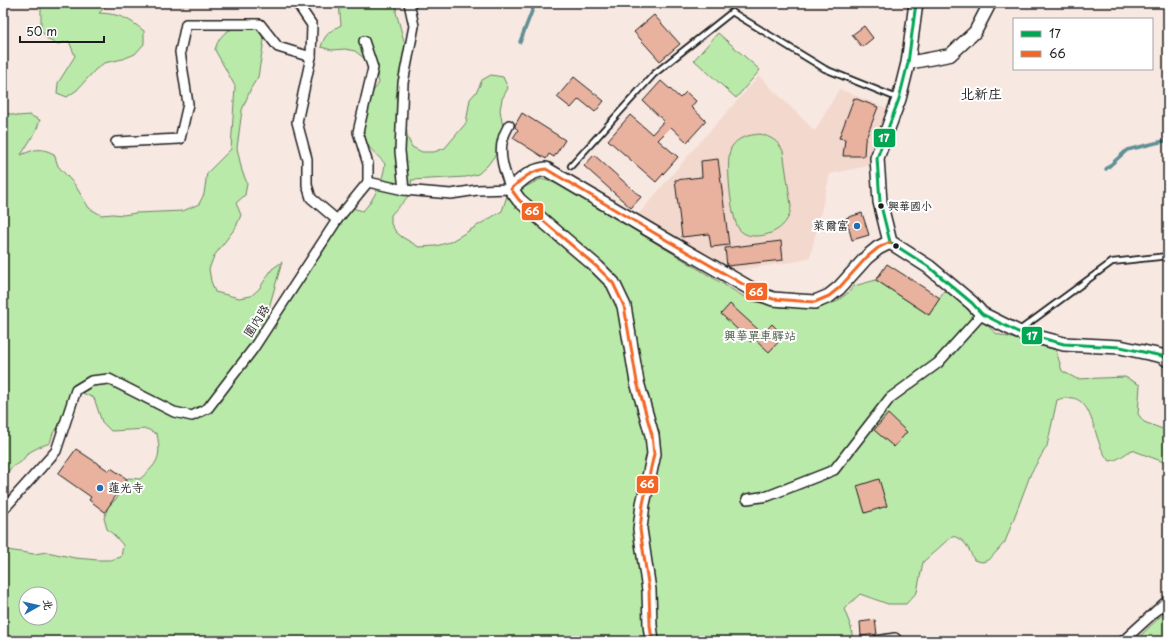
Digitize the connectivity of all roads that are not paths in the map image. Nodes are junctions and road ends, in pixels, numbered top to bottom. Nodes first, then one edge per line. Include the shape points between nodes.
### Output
1 (297, 3) edge
2 (409, 3) edge
3 (916, 3) edge
4 (990, 3) edge
5 (364, 41) dead end
6 (311, 57) junction
7 (908, 62) junction
8 (899, 99) junction
9 (509, 124) dead end
10 (116, 142) dead end
11 (571, 166) dead end
12 (368, 182) junction
13 (510, 189) junction
14 (404, 190) junction
15 (338, 220) junction
16 (890, 242) junction
17 (1168, 256) edge
18 (982, 314) junction
19 (1018, 332) junction
20 (1168, 360) edge
21 (746, 499) dead end
22 (3, 510) edge
23 (1168, 600) edge
24 (652, 641) edge
25 (876, 641) edge
26 (898, 641) edge
27 (1123, 641) edge

1 - 6 street via 312,25
2 - 14 street via 414,26 403,83 400,151
3 - 7 main road
4 - 7 street via 975,32 950,55
5 - 12 street via 373,68 358,132 368,164
6 - 10 street via 278,47 260,24 186,24 180,52 188,104 180,139
6 - 15 street via 297,122 308,159 307,185 311,198
7 - 8 main road
8 - 11 lane via 825,69 732,12 654,74
8 - 16 main road via 877,158 880,202
9 - 13 street via 502,140 501,154 504,174
12 - 14 street
12 - 15 street, 圍內路
13 - 14 street via 451,194
13 - 16 main road via 522,178 546,168 687,253 773,299 815,302 829,296 878,248
13 - 24 main road via 519,200 613,283 624,306 637,382 652,435 654,454 640,529 649,590
15 - 22 street, 圍內路 via 253,349 208,408 192,416 174,412 109,379 91,381 76,390 56,451
16 - 18 main road via 929,267
17 - 19 lane via 1112,262
18 - 19 main road
18 - 21 street via 938,363 890,398 834,470 768,496
19 - 20 main road via 1064,344 1120,347 1162,356
23 - 27 street
25 - 26 street via 895,638

